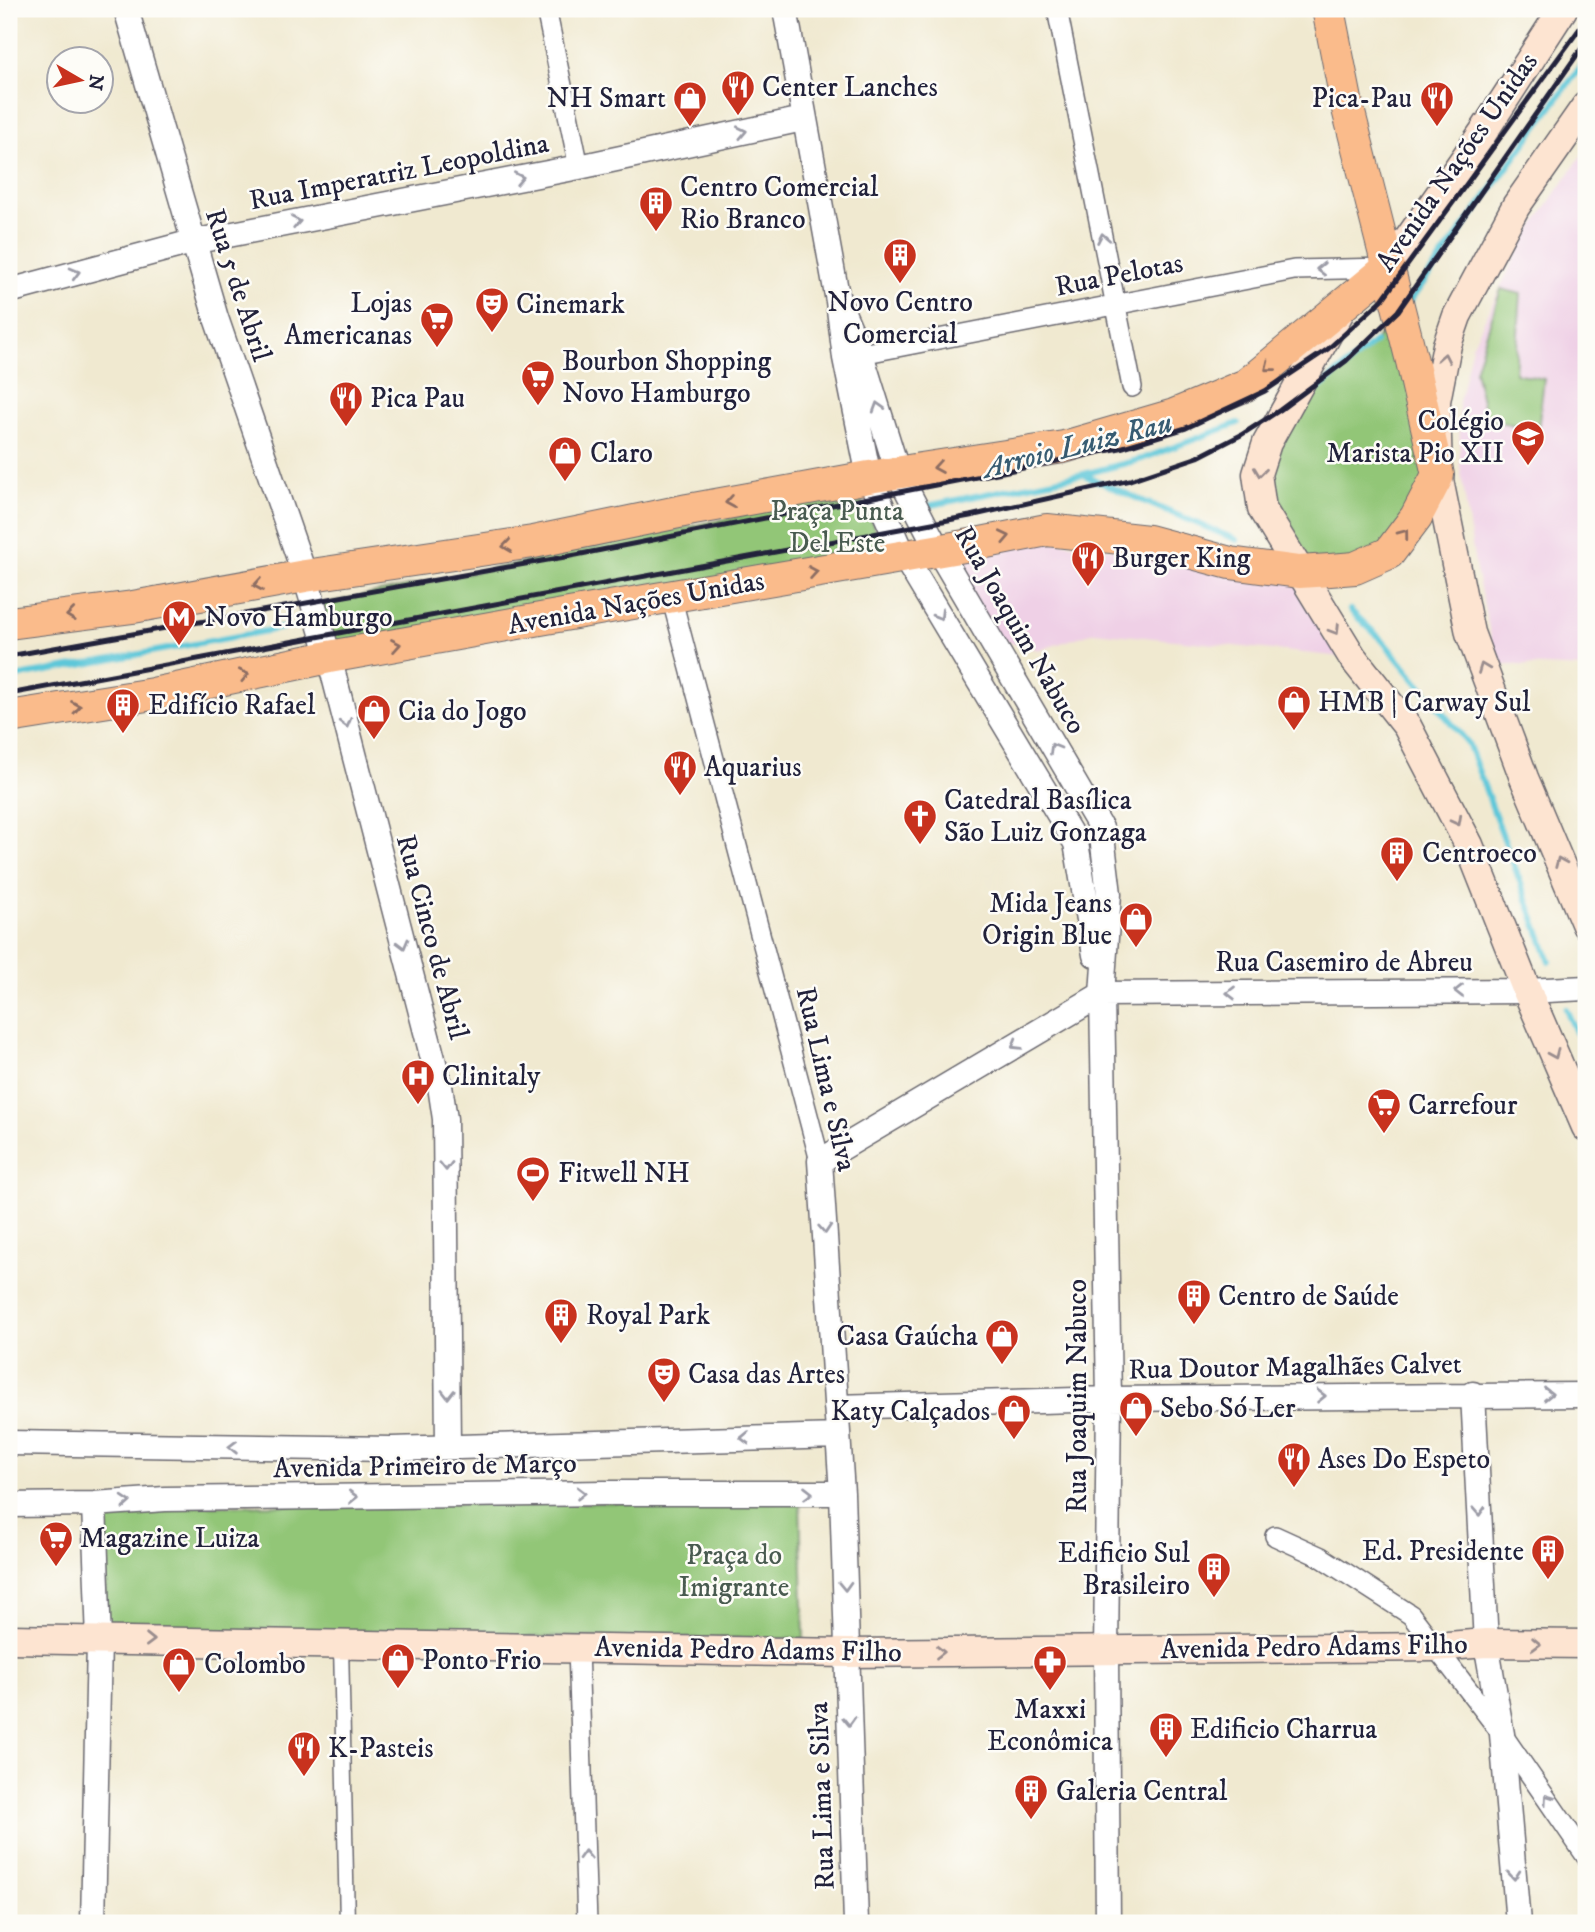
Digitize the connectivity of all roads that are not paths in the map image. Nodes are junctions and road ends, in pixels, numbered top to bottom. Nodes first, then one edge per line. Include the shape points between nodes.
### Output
1 (126, 9) edge
2 (546, 9) edge
3 (785, 9) edge
4 (1057, 9) edge
5 (1328, 9) edge
6 (1563, 9) edge
7 (1586, 106) edge
8 (803, 118) junction
9 (579, 167) junction
10 (192, 242) junction
11 (1389, 267) junction
12 (9, 291) edge
13 (838, 301) junction
14 (1116, 305) junction
15 (1341, 309) junction
16 (861, 354) junction
17 (1132, 387) dead end
18 (884, 475) junction
19 (1438, 475) junction
20 (938, 550) junction
21 (904, 556) junction
22 (1299, 572) junction
23 (305, 576) junction
24 (671, 596) junction
25 (9, 623) edge
26 (329, 657) junction
27 (9, 718) edge
28 (1586, 925) edge
29 (1586, 988) edge
30 (1527, 991) junction
31 (1102, 994) junction
32 (1586, 1127) edge
33 (820, 1161) junction
34 (1473, 1394) junction
35 (1586, 1395) edge
36 (1109, 1399) junction
37 (836, 1407) junction
38 (838, 1436) junction
39 (9, 1444) edge
40 (448, 1446) junction
41 (842, 1493) junction
42 (94, 1504) junction
43 (9, 1506) edge
44 (1275, 1536) dead end
45 (9, 1639) edge
46 (99, 1640) junction
47 (1486, 1643) junction
48 (341, 1644) junction
49 (1586, 1644) edge
50 (1435, 1647) junction
51 (578, 1648) junction
52 (1106, 1652) junction
53 (848, 1653) junction
54 (1502, 1734) junction
55 (1586, 1856) edge
56 (93, 1923) edge
57 (347, 1923) edge
58 (587, 1923) edge
59 (856, 1923) edge
60 (1108, 1923) edge
61 (1518, 1923) edge

1 - 10 street, Rua 5 de Abril
2 - 9 street
3 - 8 street, Rua Joaquim Nabuco
14 -> 4 street
5 - 11 main road via 1347,106
6 - 11 main road, Avenida Nações Unidas
19 -> 7 main road, Avenida Nações Unidas via 1436,401 1457,316 1516,206
9 -> 8 street, Rua Imperatriz Leopoldina
8 - 13 street, Rua Joaquim Nabuco
10 -> 9 street, Rua Imperatriz Leopoldina
12 -> 10 street, Rua Imperatriz Leopoldina
10 - 23 street, Rua 5 de Abril
11 -> 14 street, Rua Pelotas via 1294,270
11 - 15 main road, Avenida Nações Unidas
11 - 19 main road
13 - 16 street, Rua Joaquim Nabuco
13 - 18 street, Rua Joaquim Nabuco via 845,358
14 - 16 street, Rua Pelotas
14 - 17 street
15 -> 18 main road, Avenida Nações Unidas via 1246,385 1174,415 1065,447
15 -> 22 main road via 1266,443 1257,474 1262,509
18 -> 16 street, Rua Joaquim Nabuco
18 - 20 street, Rua Joaquim Nabuco
18 - 21 street, Rua Joaquim Nabuco
18 -> 23 main road, Avenida Nações Unidas via 533,542
22 -> 19 main road, Avenida Nações Unidas via 1355,568 1389,553 1416,517
28 -> 19 main road via 1469,633
20 - 21 main road, Avenida Nações Unidas
20 -> 22 main road, Avenida Nações Unidas via 1047,530 1148,541 1230,563
31 -> 20 street, Rua Joaquim Nabuco via 1109,894 1101,828
24 -> 21 main road, Avenida Nações Unidas
21 -> 31 street, Rua Joaquim Nabuco via 1076,843
22 -> 30 main road via 1353,658 1407,726 1469,845
23 -> 25 main road, Avenida Nações Unidas via 133,607
23 - 26 street, Rua Cinco de Abril
26 -> 24 main road, Avenida Nações Unidas
24 - 33 street, Rua Lima e Silva
27 -> 26 main road, Avenida Nações Unidas
26 -> 40 street, Rua Cinco de Abril via 442,1097
29 - 30 street, Rua Casemiro de Abreu
30 -> 31 street, Rua Casemiro de Abreu
30 -> 32 main road
31 -> 33 street
31 - 36 street, Rua Joaquim Nabuco
33 -> 37 street, Rua Lima e Silva
34 -> 35 street, Rua Doutor Magalhães Calvet
36 -> 34 street, Rua Doutor Magalhães Calvet
34 -> 47 street
36 - 37 street, Rua Doutor Magalhães Calvet
36 - 52 street, Rua Joaquim Nabuco
37 - 38 street, Rua Lima e Silva
38 -> 40 street, Avenida Primeiro de Março
38 - 41 street, Rua Lima e Silva
40 -> 39 street, Avenida Primeiro de Março
42 -> 41 street, Avenida Primeiro de Março via 165,1499
41 -> 53 street, Rua Lima e Silva
42 - 43 street, Avenida Primeiro de Março
42 - 46 street
44 - 50 street via 1321,1557 1411,1615
45 - 46 main road, Avenida Pedro Adams Filho
46 -> 48 main road, Avenida Pedro Adams Filho
46 - 56 street
47 -> 49 main road, Avenida Pedro Adams Filho
47 - 50 main road, Avenida Pedro Adams Filho
47 - 54 street
48 - 51 main road, Avenida Pedro Adams Filho
48 - 57 street
50 - 52 main road, Avenida Pedro Adams Filho
50 - 54 street
51 - 53 main road, Avenida Pedro Adams Filho
58 -> 51 street
53 -> 52 main road, Avenida Pedro Adams Filho
52 - 60 street, Rua Joaquim Nabuco
53 -> 59 street, Rua Lima e Silva
55 -> 54 street
54 -> 61 street

